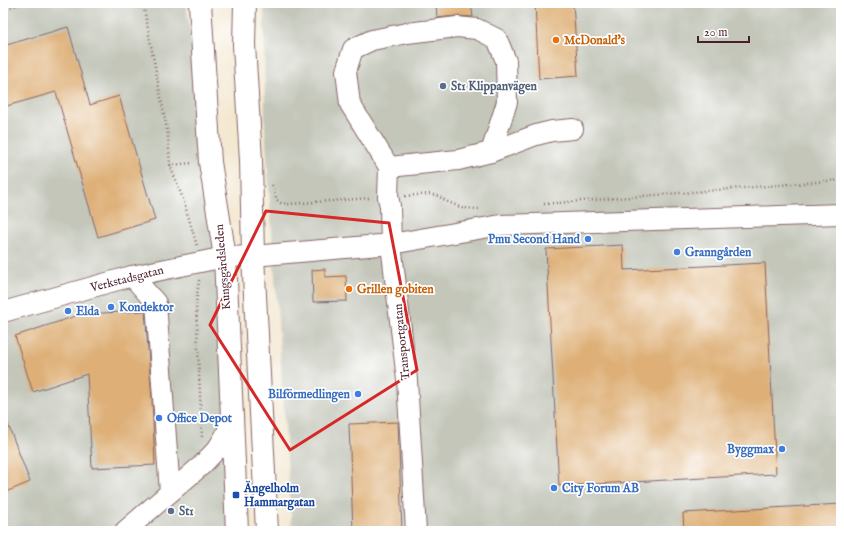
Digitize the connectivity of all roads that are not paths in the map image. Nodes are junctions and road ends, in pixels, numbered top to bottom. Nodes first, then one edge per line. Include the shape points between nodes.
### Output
1 (200, 3) edge
2 (245, 3) edge
3 (573, 129) dead end
4 (492, 152) junction
5 (389, 167) junction
6 (841, 214) edge
7 (391, 244) junction
8 (253, 256) junction
9 (225, 257) junction
10 (132, 276) junction
11 (3, 312) edge
12 (232, 410) junction
13 (170, 492) junction
14 (125, 531) edge
15 (237, 531) edge
16 (267, 531) edge
17 (416, 531) edge

1 - 9 main road, Kungsgårdsleden via 210,162
2 - 8 main road via 244,45 251,160
3 - 4 street via 536,135
4 - 5 street via 458,160
4 - 5 street via 507,102 506,61 497,39 477,29 457,27 407,32 372,40 353,49 346,71 350,104
5 - 7 street, Transportgatan
6 - 7 street via 501,225
7 - 8 street
7 - 17 street, Transportgatan via 407,380
8 - 9 street, Verkstadsgatan
8 - 16 main road
9 - 10 street, Verkstadsgatan
9 - 12 main road, Kungsgårdsleden
10 - 11 street, Verkstadsgatan
10 - 13 street via 156,303
12 - 13 street via 227,433 218,448
12 - 15 main road, Kungsgårdsleden
13 - 14 street

